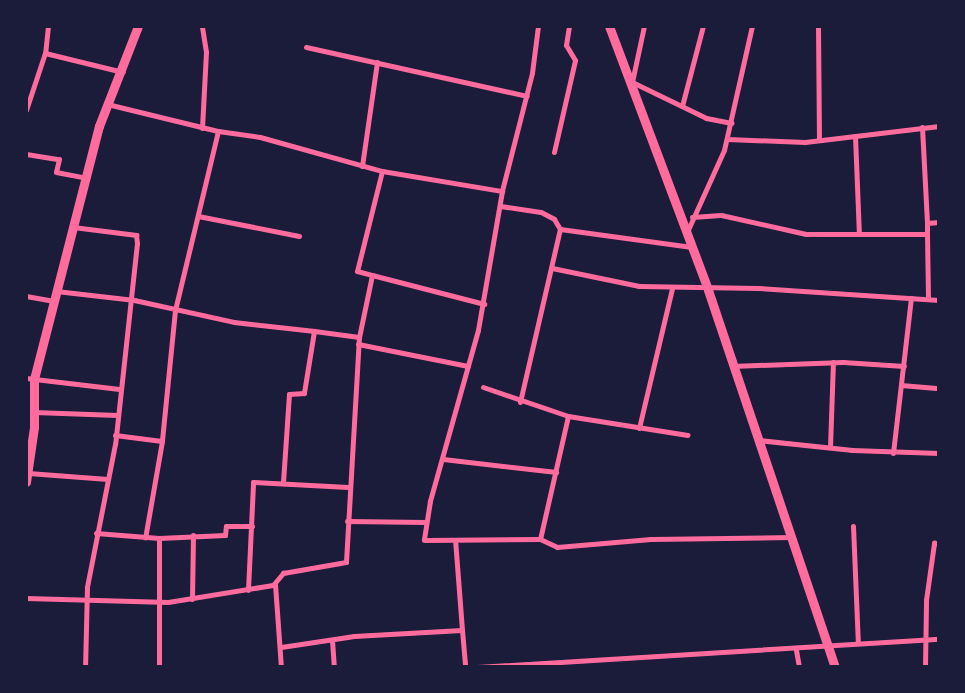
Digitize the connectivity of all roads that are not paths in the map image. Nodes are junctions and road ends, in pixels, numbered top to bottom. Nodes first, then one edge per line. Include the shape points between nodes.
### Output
1 (48, 26) edge
2 (138, 26) edge
3 (202, 26) edge
4 (538, 26) edge
5 (569, 26) edge
6 (609, 26) edge
7 (644, 26) edge
8 (702, 26) edge
9 (752, 26) edge
10 (818, 26) edge
11 (306, 47) dead end
12 (45, 52) junction
13 (377, 62) junction
14 (124, 72) junction
15 (632, 85) junction
16 (527, 96) junction
17 (107, 104) junction
18 (682, 106) junction
19 (26, 110) edge
20 (732, 123) junction
21 (939, 126) edge
22 (922, 127) junction
23 (202, 128) junction
24 (218, 131) junction
25 (855, 136) junction
26 (727, 139) junction
27 (819, 140) junction
28 (554, 152) dead end
29 (26, 154) edge
30 (362, 166) junction
31 (382, 172) junction
32 (86, 178) junction
33 (502, 192) junction
34 (500, 206) junction
35 (198, 216) junction
36 (692, 217) junction
37 (939, 222) edge
38 (927, 223) junction
39 (72, 226) junction
40 (560, 229) junction
41 (687, 233) junction
42 (859, 234) junction
43 (927, 234) junction
44 (300, 236) dead end
45 (692, 247) junction
46 (552, 268) junction
47 (372, 275) junction
48 (672, 288) junction
49 (708, 290) junction
50 (56, 291) junction
51 (26, 296) edge
52 (911, 298) junction
53 (928, 299) junction
54 (134, 300) junction
55 (939, 300) edge
56 (53, 301) junction
57 (484, 304) junction
58 (175, 310) junction
59 (314, 331) junction
60 (359, 337) junction
61 (358, 344) junction
62 (833, 362) junction
63 (468, 366) junction
64 (731, 366) junction
65 (904, 366) junction
66 (30, 378) edge
67 (901, 385) junction
68 (483, 387) dead end
69 (939, 388) edge
70 (119, 389) junction
71 (520, 402) junction
72 (34, 412) junction
73 (117, 415) junction
74 (568, 416) junction
75 (639, 428) junction
76 (116, 435) junction
77 (688, 435) dead end
78 (758, 440) junction
79 (162, 441) junction
80 (830, 447) junction
81 (893, 453) junction
82 (939, 453) edge
83 (443, 459) junction
84 (28, 462) edge
85 (556, 472) junction
86 (27, 478) edge
87 (108, 480) junction
88 (283, 483) junction
89 (348, 487) junction
90 (347, 521) junction
91 (426, 522) junction
92 (252, 526) junction
93 (853, 526) dead end
94 (96, 533) junction
95 (193, 535) junction
96 (792, 537) junction
97 (146, 538) junction
98 (159, 538) junction
99 (540, 538) junction
100 (455, 540) junction
101 (939, 544) edge
102 (275, 584) junction
103 (248, 590) junction
104 (26, 598) edge
105 (192, 599) junction
106 (87, 600) junction
107 (159, 602) junction
108 (462, 630) junction
109 (924, 638) junction
110 (939, 639) edge
111 (332, 640) junction
112 (858, 643) junction
113 (828, 646) junction
114 (281, 647) junction
115 (796, 650) junction
116 (580, 660) junction
117 (85, 667) edge
118 (159, 667) edge
119 (281, 667) edge
120 (334, 667) edge
121 (465, 667) edge
122 (477, 667) edge
123 (581, 667) edge
124 (799, 667) edge
125 (835, 667) edge
126 (924, 667) edge

1 - 12 street
2 - 14 street
3 - 23 street via 206,52
4 - 16 street
5 - 28 street via 566,45 575,60
6 - 15 street
7 - 15 street
8 - 18 street
9 - 20 street
10 - 27 street
11 - 13 street
12 - 14 street
12 - 19 street
13 - 16 street
13 - 30 street
14 - 17 street
15 - 18 street
15 - 41 street
16 - 33 street
17 - 23 street
17 - 32 street
18 - 20 street via 708,119
20 - 26 street
21 - 22 street
22 - 25 street
22 - 38 street
23 - 24 street
24 - 30 street via 260,137
24 - 35 street
25 - 27 street
25 - 42 street
26 - 27 street
26 - 36 street
29 - 32 street via 59,159 56,172
30 - 31 street
31 - 33 street
31 - 47 street via 357,271
32 - 39 street
33 - 34 street
34 - 40 street via 541,212 554,219
34 - 57 street
35 - 44 street
35 - 58 street
36 - 41 street
36 - 42 street via 721,215 780,230
37 - 38 street
38 - 43 street
39 - 50 street
39 - 54 street via 136,235
40 - 45 street
40 - 46 street
41 - 45 street
42 - 43 street
43 - 53 street
45 - 49 street
46 - 48 street via 608,282
46 - 71 street
47 - 57 street
47 - 60 street
48 - 49 street
48 - 75 street
49 - 52 street via 758,288
49 - 64 street
50 - 54 street
50 - 56 street
51 - 56 street
52 - 53 street
52 - 65 street
53 - 55 street
54 - 58 street
54 - 70 street
56 - 66 street
57 - 63 street
58 - 59 street
58 - 79 street
59 - 60 street
59 - 88 street via 304,393 288,394
60 - 61 street
61 - 63 street
61 - 89 street
62 - 64 street
62 - 65 street
62 - 80 street
63 - 83 street
64 - 78 street
65 - 67 street
66 - 70 street
66 - 72 street
67 - 69 street
67 - 81 street
68 - 71 street via 510,394
70 - 73 street
71 - 74 street
72 - 73 street
72 - 84 street
73 - 76 street
74 - 75 street
74 - 85 street
75 - 77 street
76 - 79 street
76 - 87 street
78 - 80 street
78 - 96 street
79 - 97 street
80 - 81 street
81 - 82 street
83 - 85 street
83 - 91 street
84 - 86 street
85 - 99 street
86 - 87 street
87 - 94 street
88 - 89 street
88 - 92 street via 254,482
89 - 90 street
90 - 91 street
90 - 102 street via 346,562 283,573
91 - 100 street via 424,540
92 - 95 street via 226,526 225,535
92 - 103 street
93 - 112 street
94 - 97 street
94 - 106 street
95 - 98 street
95 - 105 street
96 - 99 street via 650,539 557,547
96 - 113 street
97 - 98 street
98 - 107 street
99 - 100 street
100 - 108 street
101 - 109 street via 934,543
102 - 103 street
102 - 114 street
103 - 105 street
104 - 106 street
105 - 107 street
106 - 107 street
106 - 117 street
107 - 118 street
108 - 111 street
108 - 121 street
109 - 110 street
109 - 112 street
109 - 126 street
111 - 114 street
111 - 120 street
112 - 113 street
113 - 115 street
113 - 125 street
114 - 119 street
115 - 116 street
115 - 124 street
116 - 122 street
116 - 123 street

